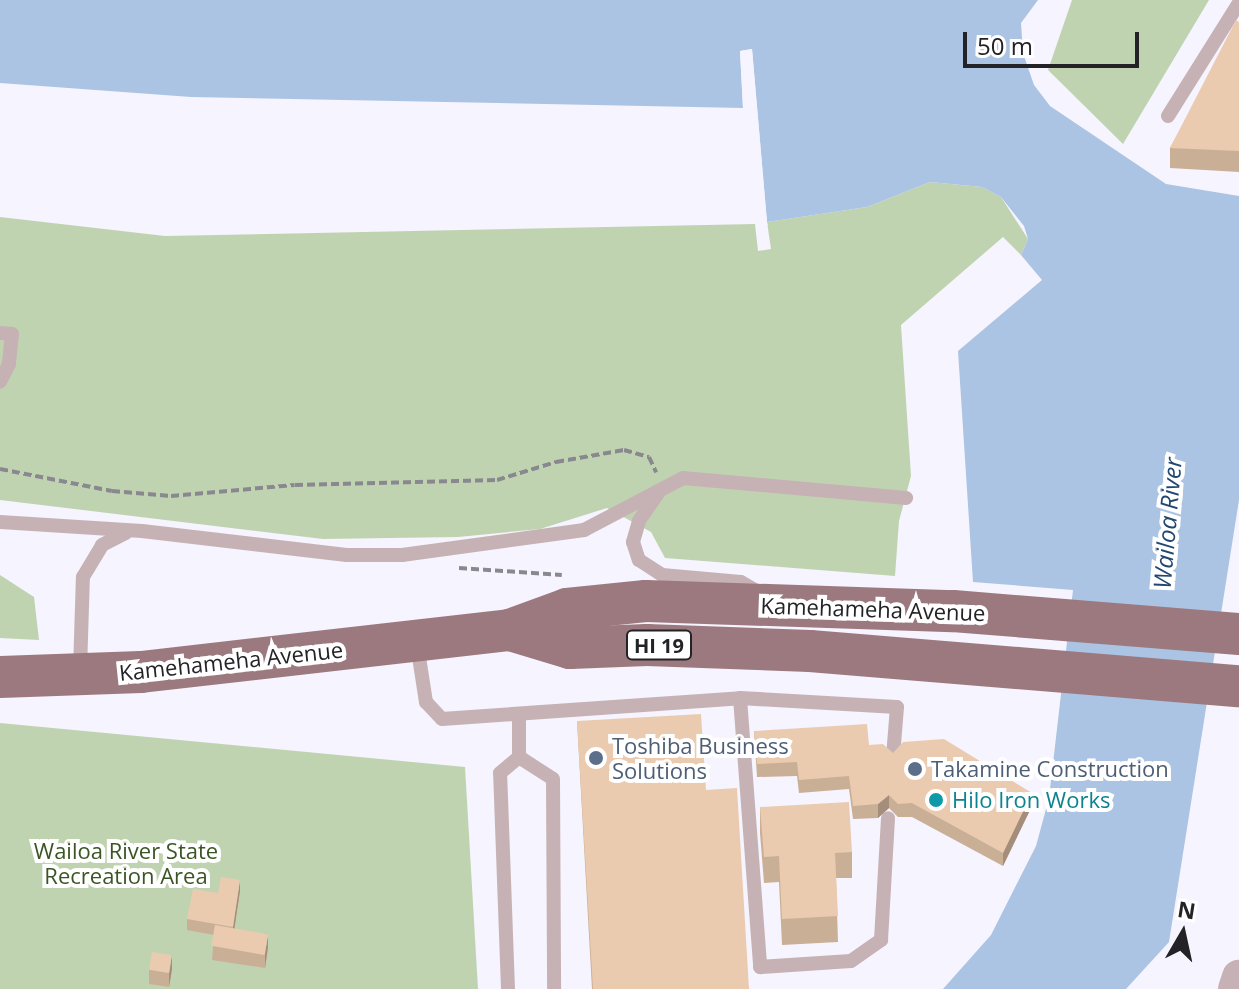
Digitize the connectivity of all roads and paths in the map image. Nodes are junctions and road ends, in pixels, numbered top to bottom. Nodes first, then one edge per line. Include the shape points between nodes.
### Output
1 (1239, 3) edge
2 (1168, 116) dead end
3 (0, 333) edge
4 (0, 382) edge
5 (0, 469) edge
6 (664, 486) junction
7 (906, 498) dead end
8 (0, 522) edge
9 (142, 531) junction
10 (448, 567) dead end
11 (571, 576) dead end
12 (783, 606) junction
13 (510, 630) junction
14 (1236, 634) edge
15 (417, 640) junction
16 (80, 676) junction
17 (0, 677) edge
18 (1238, 686) edge
19 (740, 698) junction
20 (519, 716) junction
21 (519, 757) junction
22 (893, 757) edge
23 (888, 818) dead end
24 (1239, 977) edge
25 (508, 989) edge
26 (554, 989) edge
27 (1235, 989) edge

1 - 2 lane
3 - 4 lane via 12,334 9,364
5 - 6 path via 112,491 171,496 295,485 497,480 624,450 649,457
6 - 7 lane via 683,478
6 - 9 lane via 584,530 402,555 347,555
6 - 12 lane via 639,521 633,542 639,560 662,575 741,582
8 - 9 lane
9 - 16 lane via 108,540 86,568 79,595
10 - 11 path
12 - 13 main road, Kamehameha Avenue / HI 19 via 609,603 567,609
12 - 14 main road, Kamehameha Avenue / HI 19 via 1052,617
13 - 15 main road, Kamehameha Avenue / HI 19
13 - 18 main road, Kamehameha Avenue / HI 19 via 570,648 810,651
15 - 16 main road, Kamehameha Avenue / HI 19
15 - 20 lane via 431,712 453,721
16 - 17 main road, Kamehameha Avenue / HI 19
19 - 20 lane
19 - 22 lane via 897,707
19 - 23 lane via 760,967 851,961 881,940
20 - 21 lane
21 - 25 lane via 500,773
21 - 26 lane via 553,779
24 - 27 street

